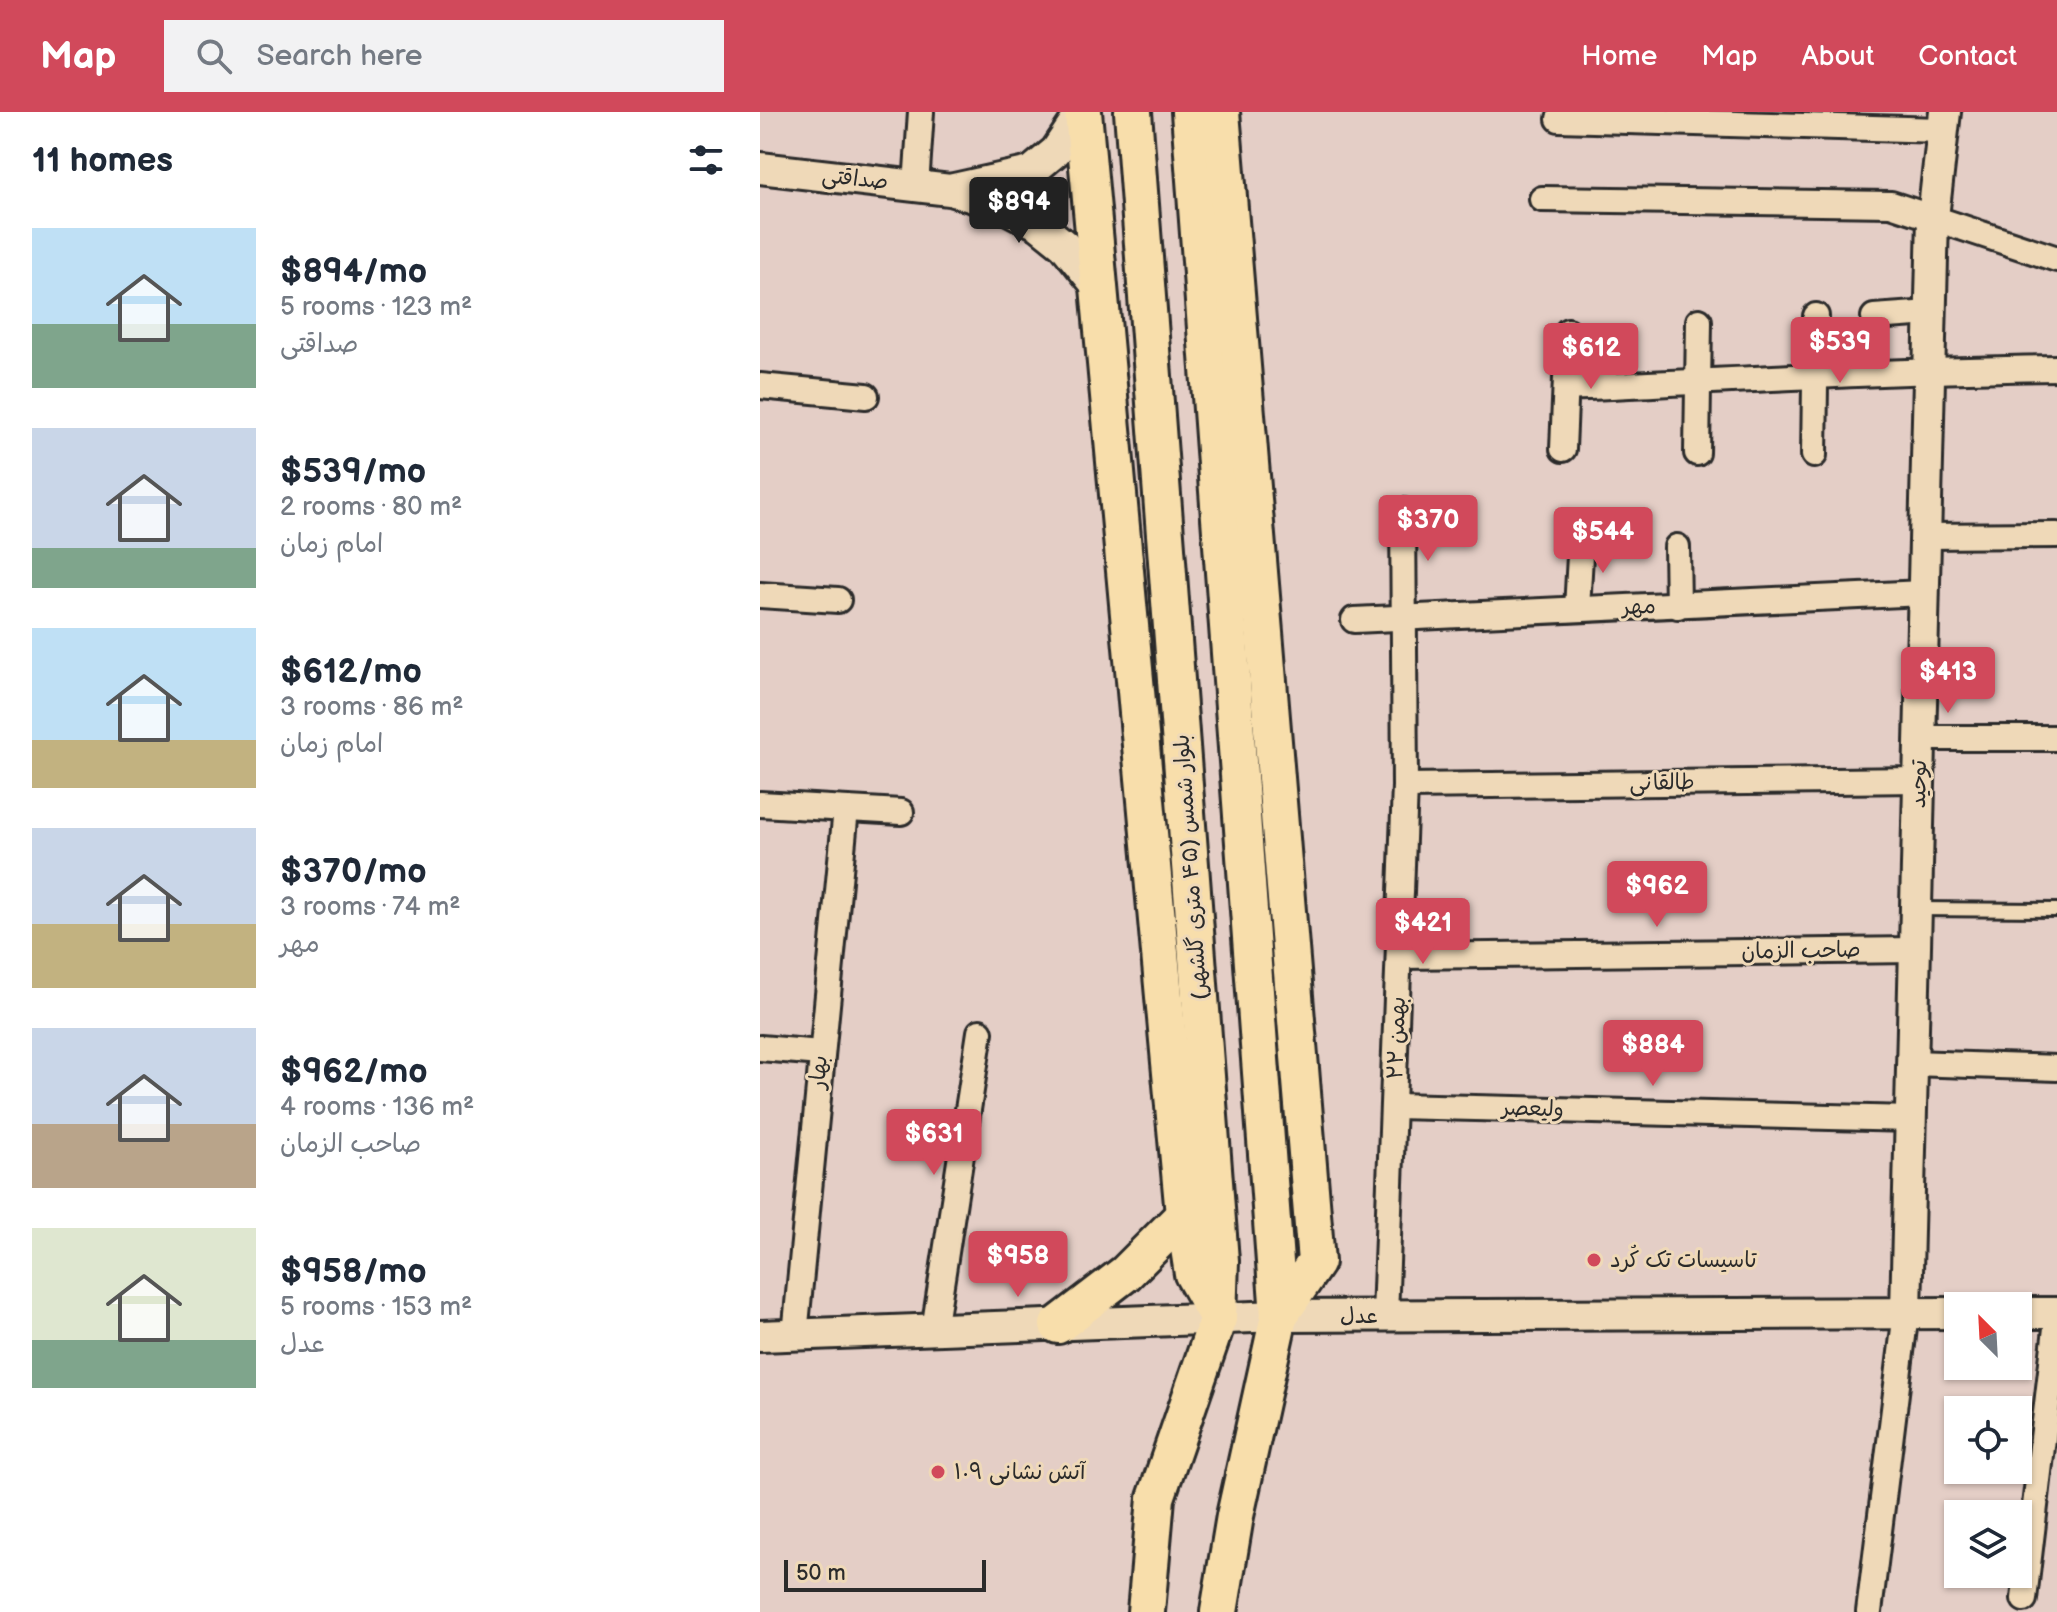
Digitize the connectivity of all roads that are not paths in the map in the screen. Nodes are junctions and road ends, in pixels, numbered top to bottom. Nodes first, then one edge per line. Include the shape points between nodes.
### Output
1 (921, 112) edge
2 (1083, 112) edge
3 (1133, 112) edge
4 (1190, 112) edge
5 (1221, 112) edge
6 (1559, 119) dead end
7 (1943, 121) edge
8 (760, 168) edge
9 (916, 186) junction
10 (950, 190) junction
11 (1542, 199) dead end
12 (1933, 217) junction
13 (2057, 259) edge
14 (1098, 287) junction
15 (1930, 313) junction
16 (1816, 316) dead end
17 (1874, 317) dead end
18 (1699, 321) dead end
19 (1568, 331) dead end
20 (2057, 368) edge
21 (1929, 370) junction
22 (1816, 378) junction
23 (1697, 383) junction
24 (760, 386) edge
25 (1567, 388) junction
26 (866, 396) dead end
27 (1563, 449) dead end
28 (1697, 453) dead end
29 (1814, 455) dead end
30 (1403, 511) dead end
31 (2057, 535) edge
32 (1925, 536) junction
33 (1581, 538) dead end
34 (1677, 547) dead end
35 (1923, 593) junction
36 (760, 595) edge
37 (838, 600) dead end
38 (1678, 606) junction
39 (1577, 609) junction
40 (1405, 616) junction
41 (1354, 620) dead end
42 (1920, 738) junction
43 (2057, 738) edge
44 (1919, 780) junction
45 (1405, 786) junction
46 (760, 804) edge
47 (846, 809) junction
48 (901, 812) dead end
49 (1916, 909) junction
50 (2057, 910) edge
51 (1915, 950) junction
52 (1400, 956) junction
53 (980, 1032) dead end
54 (760, 1048) edge
55 (821, 1053) junction
56 (1912, 1063) junction
57 (2057, 1068) edge
58 (1395, 1106) junction
59 (1911, 1119) junction
60 (1184, 1215) junction
61 (1906, 1312) junction
62 (1944, 1313) edge
63 (2032, 1313) edge
64 (2057, 1313) edge
65 (1279, 1316) junction
66 (1385, 1316) junction
67 (1218, 1318) junction
68 (2057, 1320) edge
69 (1058, 1325) junction
70 (934, 1330) junction
71 (795, 1335) junction
72 (760, 1336) edge
73 (2024, 1599) dead end
74 (1146, 1612) edge
75 (1219, 1612) edge
76 (1869, 1612) edge

1 - 9 street
2 - 10 street via 1056,151 1031,172
2 - 14 main road
3 - 67 main road, بلوار شمس (۴۵ متری گلشهر) via 1220,1261
4 - 65 main road
5 - 65 main road via 1316,1262
6 - 7 street
7 - 12 street, توحید
8 - 9 street, صداقتی
9 - 10 street, صداقتی
10 - 14 street via 1003,206 1039,225 1064,245
11 - 12 street via 1891,204
12 - 13 street
12 - 15 street, توحید
14 - 60 main road
15 - 17 street
15 - 21 street, توحید
16 - 22 street
18 - 23 street
19 - 25 street
20 - 21 street
21 - 22 street
21 - 32 street, توحید
22 - 23 street
22 - 29 street
23 - 25 street
23 - 28 street
24 - 26 street
25 - 27 street
30 - 40 street, ۲۲ بهمن
31 - 32 street
32 - 35 street, توحید
33 - 39 street
34 - 38 street
35 - 38 street, مهر
35 - 42 street, توحید
36 - 37 street
38 - 39 street, مهر
39 - 40 street, مهر
40 - 41 street, مهر
40 - 45 street, ۲۲ بهمن
42 - 43 street
42 - 44 street, توحید
44 - 45 street, طالقانی
44 - 49 street, توحید
45 - 52 street, ۲۲ بهمن
46 - 47 street
47 - 48 street
47 - 55 street, بهار
49 - 50 lane
49 - 51 street, توحید
51 - 52 street, صاحب الزمان
51 - 56 street, توحید
52 - 58 street, ۲۲ بهمن
53 - 70 street
54 - 55 street
55 - 71 street, بهار
56 - 57 street
56 - 59 street, توحید
58 - 59 street, ولیعصر
58 - 66 street, ۲۲ بهمن
59 - 61 street, توحید
60 - 67 main road via 1193,1274
60 - 69 main road via 1126,1273
61 - 62 street, عدل
61 - 66 street, عدل
61 - 76 street
63 - 64 street
65 - 66 street, عدل
65 - 67 street, عدل
65 - 75 main road
67 - 69 street, عدل
67 - 74 main road, بلوار شمس (۴۵ متری گلشهر) via 1156,1498
68 - 73 street
69 - 70 street, عدل
70 - 71 street, عدل
71 - 72 street, عدل

